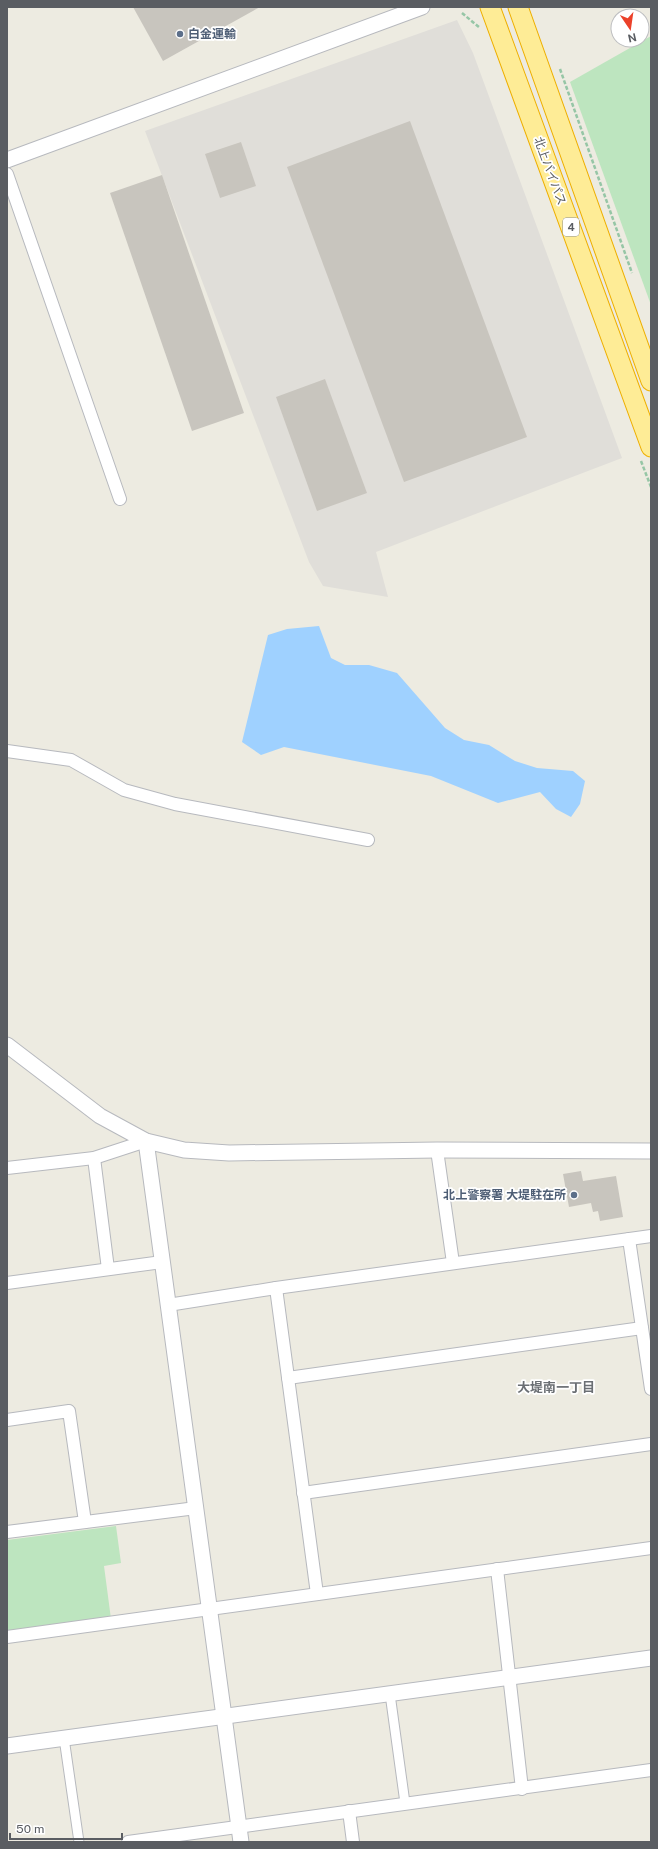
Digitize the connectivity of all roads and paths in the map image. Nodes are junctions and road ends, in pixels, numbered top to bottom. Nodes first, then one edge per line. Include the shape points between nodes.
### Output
1 (422, 7) edge
2 (490, 7) edge
3 (518, 7) edge
4 (7, 160) edge
5 (7, 174) edge
6 (651, 382) edge
7 (651, 448) edge
8 (120, 499) dead end
9 (7, 751) edge
10 (368, 840) dead end
11 (7, 1045) edge
12 (146, 1141) junction
13 (437, 1150) junction
14 (651, 1151) edge
15 (94, 1158) junction
16 (7, 1168) edge
17 (651, 1236) edge
18 (629, 1239) junction
19 (162, 1262) junction
20 (453, 1263) junction
21 (108, 1269) junction
22 (7, 1284) edge
23 (276, 1288) junction
24 (168, 1305) junction
25 (642, 1328) junction
26 (288, 1378) junction
27 (651, 1389) edge
28 (7, 1420) edge
29 (651, 1444) edge
30 (303, 1493) junction
31 (196, 1508) junction
32 (85, 1522) junction
33 (7, 1532) edge
34 (651, 1548) edge
35 (497, 1570) junction
36 (318, 1594) junction
37 (209, 1609) junction
38 (7, 1637) edge
39 (651, 1658) edge
40 (509, 1677) junction
41 (390, 1694) junction
42 (224, 1716) junction
43 (64, 1738) junction
44 (7, 1746) edge
45 (651, 1770) edge
46 (522, 1789) junction
47 (405, 1803) junction
48 (349, 1811) junction
49 (239, 1826) junction
50 (79, 1842) edge
51 (128, 1842) edge
52 (241, 1842) edge
53 (353, 1842) edge

1 - 4 street
2 - 7 highway, 北上バイパス / 4
3 - 6 highway, 北上バイパス / 4
5 - 8 street
9 - 10 street via 71,760 124,790 175,804
11 - 12 street via 100,1116
12 - 13 street via 184,1150 229,1153
12 - 15 street
12 - 19 street
13 - 14 street
13 - 20 street
15 - 16 street
15 - 21 street
17 - 18 street
18 - 20 street
18 - 25 street
19 - 21 street
19 - 24 street
20 - 23 street
21 - 22 street
23 - 24 street
23 - 26 street
24 - 31 street
25 - 26 street
25 - 27 street
26 - 30 street
28 - 32 street via 69,1411
29 - 30 street
30 - 36 street
31 - 32 street
31 - 37 street
32 - 33 street
34 - 35 street
35 - 36 street
35 - 40 street
36 - 37 street
37 - 38 street
37 - 42 street
39 - 40 street
40 - 41 street
40 - 46 street
41 - 42 street
41 - 47 street
42 - 43 street
42 - 49 street
43 - 44 street
43 - 50 street
45 - 46 street
46 - 47 street
47 - 48 street
48 - 49 street
48 - 53 street
49 - 51 street
49 - 52 street

